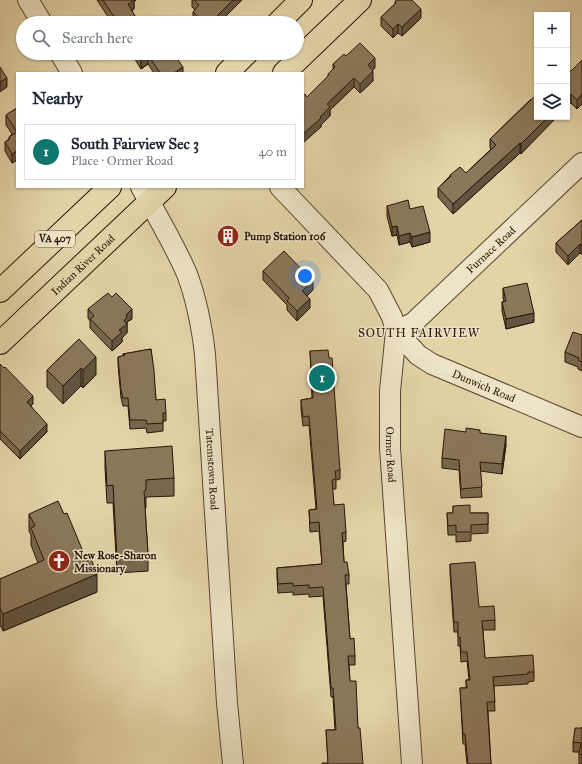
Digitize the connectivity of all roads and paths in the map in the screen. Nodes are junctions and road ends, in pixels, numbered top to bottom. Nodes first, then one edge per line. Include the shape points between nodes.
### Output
1 (28, 0) edge
2 (301, 0) edge
3 (360, 0) edge
4 (38, 16) edge
5 (285, 16) edge
6 (304, 54) edge
7 (64, 60) edge
8 (240, 60) edge
9 (298, 60) edge
10 (71, 72) edge
11 (228, 72) edge
12 (285, 72) edge
13 (582, 164) edge
14 (109, 188) edge
15 (162, 188) edge
16 (281, 188) edge
17 (145, 195) edge
18 (0, 291) edge
19 (396, 331) junction
20 (0, 343) edge
21 (582, 426) edge
22 (233, 764) edge
23 (412, 764) edge

1 - 4 street
2 - 5 main road
3 - 6 main road
7 - 10 street
8 - 11 main road
9 - 12 main road
13 - 19 street, Furnace Road via 413,323
14 - 18 main road, VA 407
15 - 17 main road, Indian River Road
16 - 19 street, Ormer Road via 378,290
17 - 20 main road, Indian River Road
17 - 22 street, Tatemstown Road via 187,275 202,328 206,354
19 - 21 street, Dunwich Road via 418,355 432,364
19 - 23 street, Ormer Road via 390,391 390,448

